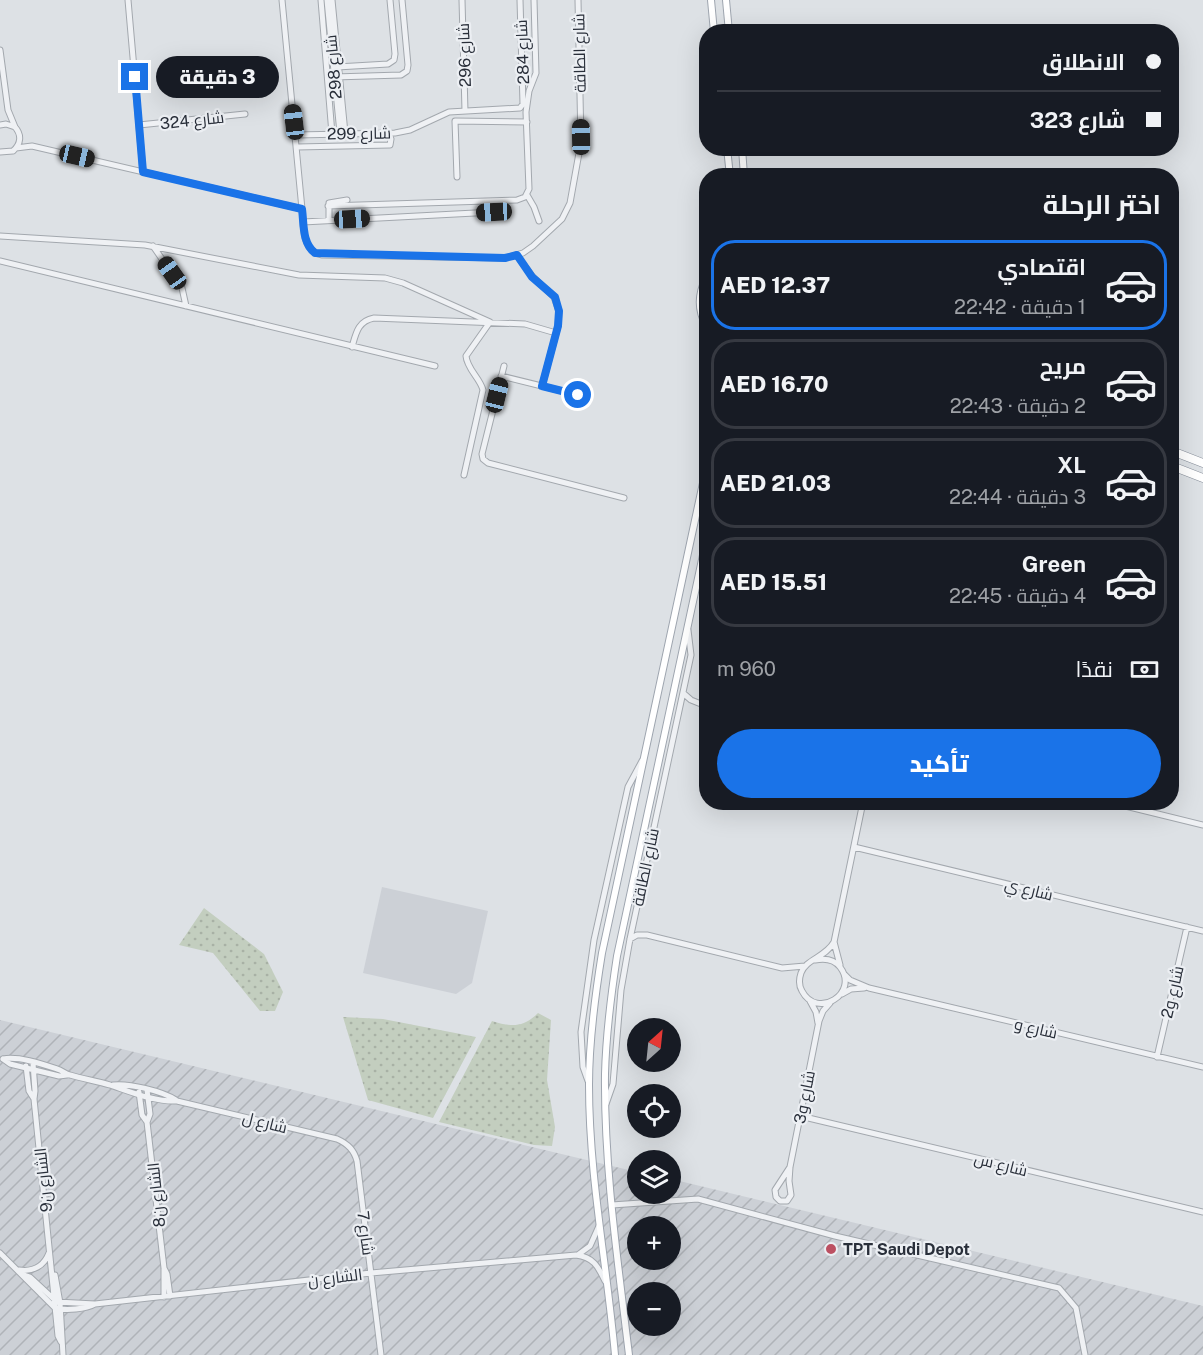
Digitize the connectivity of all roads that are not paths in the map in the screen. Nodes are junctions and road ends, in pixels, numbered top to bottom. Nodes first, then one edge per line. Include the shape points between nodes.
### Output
1 (128, 0) edge
2 (282, 0) edge
3 (321, 0) edge
4 (327, 0) edge
5 (332, 0) edge
6 (390, 0) edge
7 (402, 0) edge
8 (462, 0) edge
9 (520, 0) edge
10 (534, 0) edge
11 (578, 0) edge
12 (711, 0) edge
13 (726, 0) edge
14 (713, 24) edge
15 (728, 24) edge
16 (329, 25) junction
17 (0, 50) edge
18 (333, 67) junction
19 (337, 77) junction
20 (332, 90) junction
21 (523, 104) joint
22 (465, 111) junction
23 (245, 114) dead end
24 (527, 122) junction
25 (0, 125) edge
26 (140, 125) junction
27 (15, 127) junction
28 (343, 133) junction
29 (389, 133) junction
30 (20, 134) junction
31 (332, 134) junction
32 (296, 135) junction
33 (32, 146) junction
34 (297, 147) junction
35 (16, 148) junction
36 (0, 152) edge
37 (143, 172) junction
38 (457, 177) dead end
39 (527, 195) junction
40 (347, 200) dead end
41 (328, 206) junction
42 (302, 209) junction
43 (494, 212) dead end
44 (329, 220) junction
45 (539, 221) dead end
46 (303, 222) junction
47 (0, 236) edge
48 (153, 246) junction
49 (517, 255) junction
50 (0, 261) edge
51 (186, 306) junction
52 (490, 322) junction
53 (556, 333) junction
54 (352, 347) junction
55 (435, 366) dead end
56 (504, 366) dead end
57 (501, 376) junction
58 (542, 386) junction
59 (578, 395) dead end
60 (1179, 454) edge
61 (1203, 463) edge
62 (1179, 469) edge
63 (464, 475) dead end
64 (1203, 478) edge
65 (624, 498) dead end
66 (699, 501) edge
67 (699, 574) edge
68 (687, 630) junction
69 (683, 693) junction
70 (699, 703) edge
71 (699, 706) edge
72 (679, 708) junction
73 (643, 759) junction
74 (861, 810) edge
75 (1142, 810) edge
76 (1203, 825) edge
77 (854, 847) junction
78 (633, 924) junction
79 (1187, 927) junction
80 (1203, 931) edge
81 (646, 935) junction
82 (630, 939) junction
83 (834, 942) junction
84 (815, 960) junction
85 (805, 966) junction
86 (782, 968) junction
87 (841, 968) junction
88 (844, 974) junction
89 (800, 981) junction
90 (869, 988) junction
91 (841, 994) junction
92 (809, 1000) junction
93 (830, 1003) junction
94 (818, 1027) junction
95 (1157, 1057) junction
96 (2, 1059) edge
97 (26, 1064) junction
98 (34, 1066) junction
99 (1203, 1067) edge
100 (589, 1085) junction
101 (147, 1090) junction
102 (139, 1091) junction
103 (148, 1097) junction
104 (34, 1099) junction
105 (177, 1101) junction
106 (605, 1105) junction
107 (800, 1116) junction
108 (147, 1122) junction
109 (350, 1148) joint
110 (790, 1167) junction
111 (612, 1206) junction
112 (1203, 1212) edge
113 (600, 1225) junction
114 (50, 1248) junction
115 (0, 1253) edge
116 (576, 1255) junction
117 (18, 1270) junction
118 (371, 1273) junction
119 (24, 1275) junction
120 (607, 1284) junction
121 (167, 1297) junction
122 (57, 1302) junction
123 (95, 1304) junction
124 (58, 1309) junction
125 (615, 1354) edge
126 (63, 1355) edge
127 (381, 1355) edge
128 (628, 1355) edge
129 (1085, 1355) edge

1 - 26 street
2 - 32 street
3 - 16 street
4 - 16 street, شارع 298
5 - 16 street
6 - 18 street via 394,60 388,64
7 - 19 street via 407,71 401,75
8 - 22 street, شارع 296
9 - 21 street, شارع 284
10 - 24 street via 536,74 529,94
11 - 49 street, شارع الطاقة via 581,142 570,203 559,223
12 - 14 main road
13 - 15 main road
16 - 18 street, شارع 298
17 - 27 street via 8,110
18 - 19 street, شارع 298
18 - 20 street
19 - 20 street, شارع 298
19 - 28 street
20 - 28 street, شارع 298
20 - 31 street
21 - 22 street, شارع 299 via 519,109
22 - 29 street, شارع 299 via 444,113 410,130
23 - 26 street, شارع 324
24 - 38 street via 455,121
24 - 39 street
25 - 27 street
26 - 37 street
27 - 30 street
28 - 29 street, شارع 299
28 - 31 street, شارع 299
29 - 34 street, شارع 299 via 390,145
30 - 33 street
30 - 35 street
31 - 32 street, شارع 299
32 - 34 street
33 - 35 street
33 - 37 street
34 - 42 street
35 - 36 street
37 - 42 street
39 - 41 street via 517,200
39 - 45 street
40 - 41 street via 331,201
41 - 44 street
42 - 46 street
43 - 44 street
44 - 46 street
46 - 49 street via 307,245 318,254 505,258
47 - 48 street
48 - 51 street via 183,288
48 - 52 street via 299,275 391,279
49 - 53 street via 532,277 555,297 559,311
50 - 51 street
51 - 54 street
52 - 53 street via 529,324
52 - 54 street via 370,318 358,327
52 - 63 street via 466,358 483,390
53 - 58 street
54 - 55 street
56 - 57 street
57 - 58 street
57 - 65 street via 483,459
58 - 59 street
60 - 61 highway
62 - 64 highway
66 - 73 main road, شارع الطاقة
67 - 68 main road, شارع الطاقة
68 - 69 street, شارع الطاقة via 691,655
68 - 106 main road, شارع الطاقة via 617,956 606,1046
69 - 70 street
69 - 72 street, شارع الطاقة
71 - 72 street
72 - 78 street, شارع الطاقة
73 - 100 main road, شارع الطاقة via 602,953
73 - 100 street, شارع الطاقة via 628,787 594,940 581,1032 583,1067
74 - 77 street
75 - 76 street
77 - 79 street, شارع ي
77 - 83 street
78 - 81 street
78 - 82 street, شارع الطاقة
79 - 80 street, شارع ي
79 - 95 street, شارع و2
81 - 82 street via 637,934
81 - 86 street
82 - 106 street, شارع الطاقة via 621,990 613,1084
83 - 84 street
83 - 87 street
84 - 85 street
84 - 87 street via 829,959
85 - 86 street
85 - 89 street
86 - 89 street
87 - 88 street
88 - 90 street, شارع و via 850,981
88 - 91 street
89 - 92 street
90 - 91 street, شارع و
90 - 95 street, شارع و
91 - 93 street
92 - 93 street
92 - 94 street, شارع و3
93 - 94 street, شارع و3
94 - 107 street, شارع و3
95 - 99 street, شارع و
96 - 97 street, شارع ل via 12,1057
97 - 98 street, شارع ل
97 - 104 street, الشارع ن9 via 29,1091
98 - 102 street, شارع ل via 58,1076 67,1074 122,1084
98 - 104 street, الشارع ن9
100 - 113 main road, شارع الطاقة
101 - 102 street, شارع ل
101 - 103 street, الشارع ن8
101 - 105 street, شارع ل
102 - 103 street, شارع ل
102 - 108 street, الشارع ن8
103 - 105 street, شارع ل
103 - 108 street, الشارع ن8
104 - 114 street, الشارع ن9
105 - 109 street, شارع ل via 337,1139
106 - 111 main road, شارع الطاقة
107 - 110 street, شارع و3
107 - 112 street, شارع س
108 - 121 street, الشارع ن8
109 - 118 street, شارع 7 via 357,1161
110 - 110 street, شارع و3 via 775,1190 782,1202 791,1195
111 - 128 main road, شارع الطاقة
111 - 129 street via 698,1199 835,1236 1059,1287 1076,1308
113 - 116 street via 590,1246
113 - 120 main road, شارع الطاقة
114 - 117 street via 39,1267
114 - 122 street, الشارع ن9
115 - 117 street
116 - 118 street, الشارع ن
116 - 120 street via 596,1264
117 - 119 street
118 - 121 street, الشارع ن
118 - 127 street, شارع 7
119 - 122 street
119 - 124 street
120 - 125 main road, شارع الطاقة
121 - 123 street, الشارع ن
122 - 123 street, الشارع ن
122 - 124 street, الشارع ن9
123 - 124 street, الشارع ن
124 - 126 street, الشارع ن9

